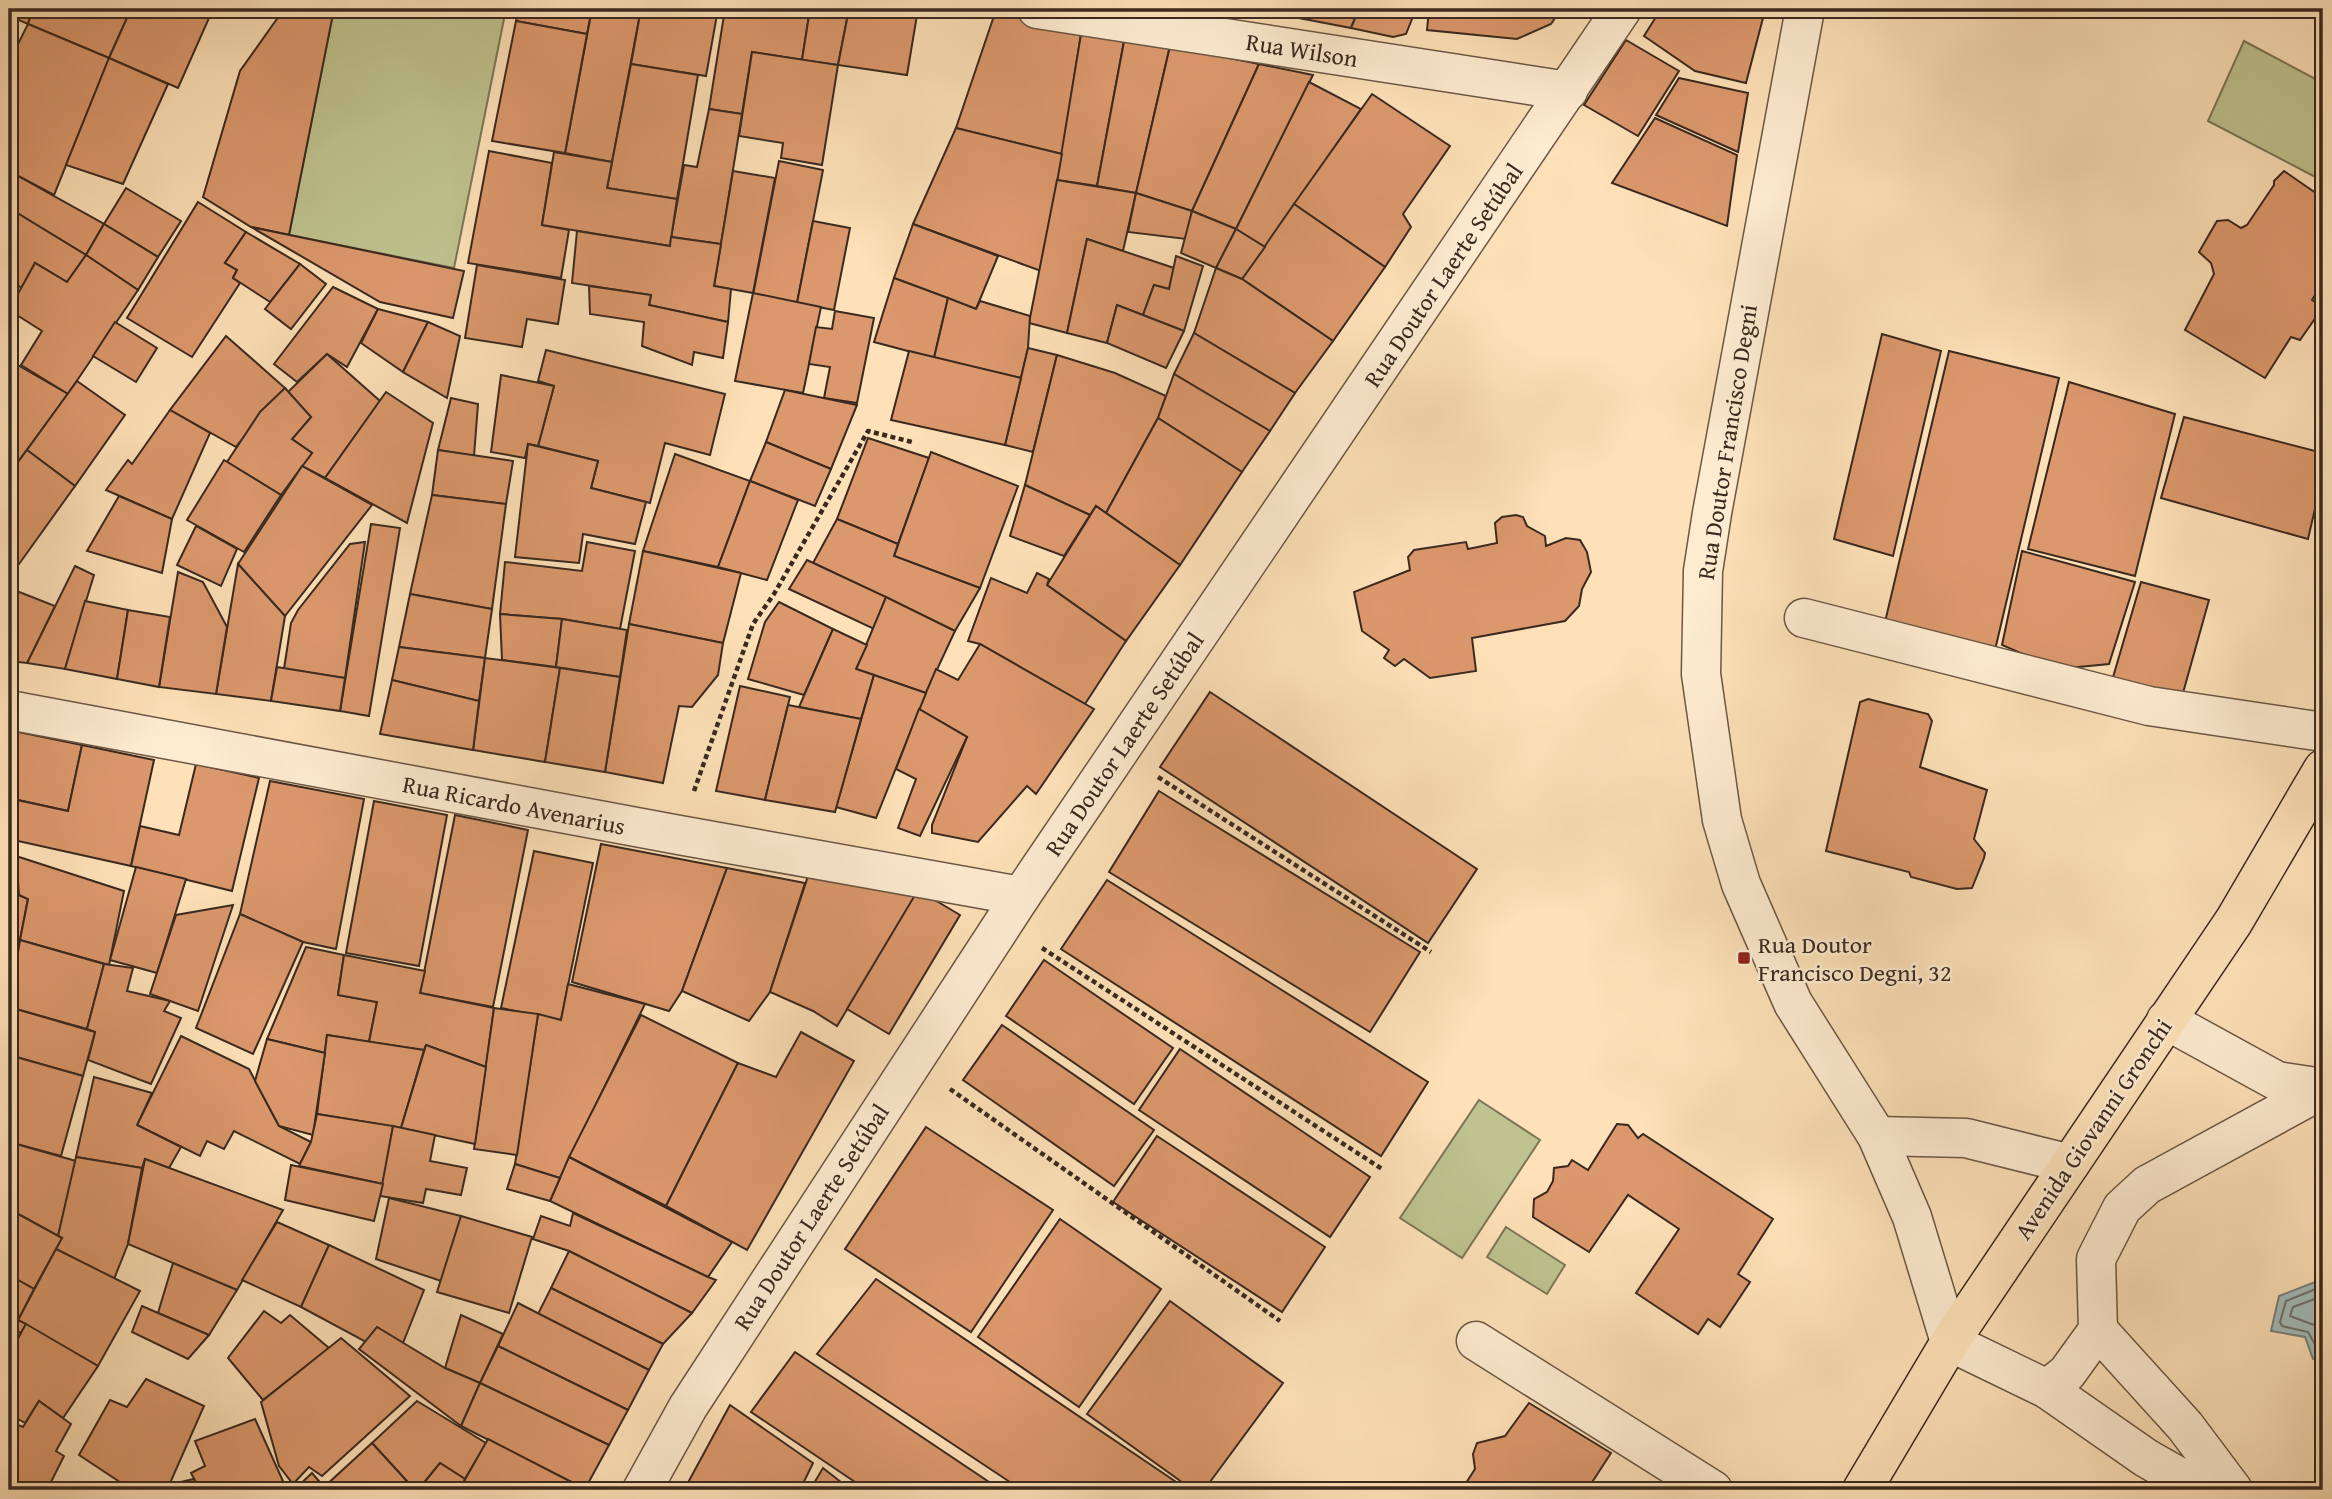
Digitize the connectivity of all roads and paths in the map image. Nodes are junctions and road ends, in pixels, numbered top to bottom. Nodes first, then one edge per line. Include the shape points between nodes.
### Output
1 (1037, 9) edge
2 (1622, 9) edge
3 (1805, 9) edge
4 (1568, 92) junction
5 (912, 442) dead end
6 (1804, 618) dead end
7 (9, 709) edge
8 (2323, 732) edge
9 (1119, 752) junction
10 (2323, 769) edge
11 (679, 835) junction
12 (1012, 909) junction
13 (1431, 952) dead end
14 (2166, 1020) junction
15 (912, 1062) junction
16 (2323, 1088) edge
17 (1877, 1136) junction
18 (2070, 1164) junction
19 (1382, 1169) dead end
20 (1280, 1321) dead end
21 (2098, 1330) junction
22 (1476, 1341) dead end
23 (1950, 1342) junction
24 (2047, 1389) junction
25 (642, 1490) edge
26 (1713, 1490) edge
27 (1862, 1490) edge
28 (2202, 1490) edge
29 (2233, 1490) edge

1 - 4 street, Rua Wilson
2 - 4 street, Rua Doutor Laerte Setúbal
3 - 17 street, Rua Doutor Francisco Degni via 1712,513 1703,571 1701,674 1722,820 1741,884 1793,1003
4 - 9 street, Rua Doutor Laerte Setúbal
5 - 11 path via 868,431 753,624
6 - 8 street via 2149,706
7 - 11 street, Rua Ricardo Avenarius
9 - 12 street, Rua Doutor Laerte Setúbal
9 - 13 path
10 - 14 main road, Avenida Giovanni Gronchi via 2234,921
11 - 12 street, Rua Ricardo Avenarius
12 - 15 street, Rua Doutor Laerte Setúbal
12 - 19 path
14 - 16 street via 2277,1081
14 - 18 main road, Avenida Giovanni Gronchi
15 - 20 path
15 - 25 street, Rua Doutor Laerte Setúbal via 688,1407
16 - 21 street via 2147,1185 2122,1208 2096,1259
17 - 18 street via 1966,1138
17 - 23 street, Rua Doutor Francisco Degni via 1912,1217
18 - 23 main road, Avenida Giovanni Gronchi
21 - 24 street via 2067,1373
21 - 29 street via 2185,1426
22 - 26 street
23 - 24 street
23 - 27 main road, Avenida Giovanni Gronchi
24 - 28 street via 2146,1458

